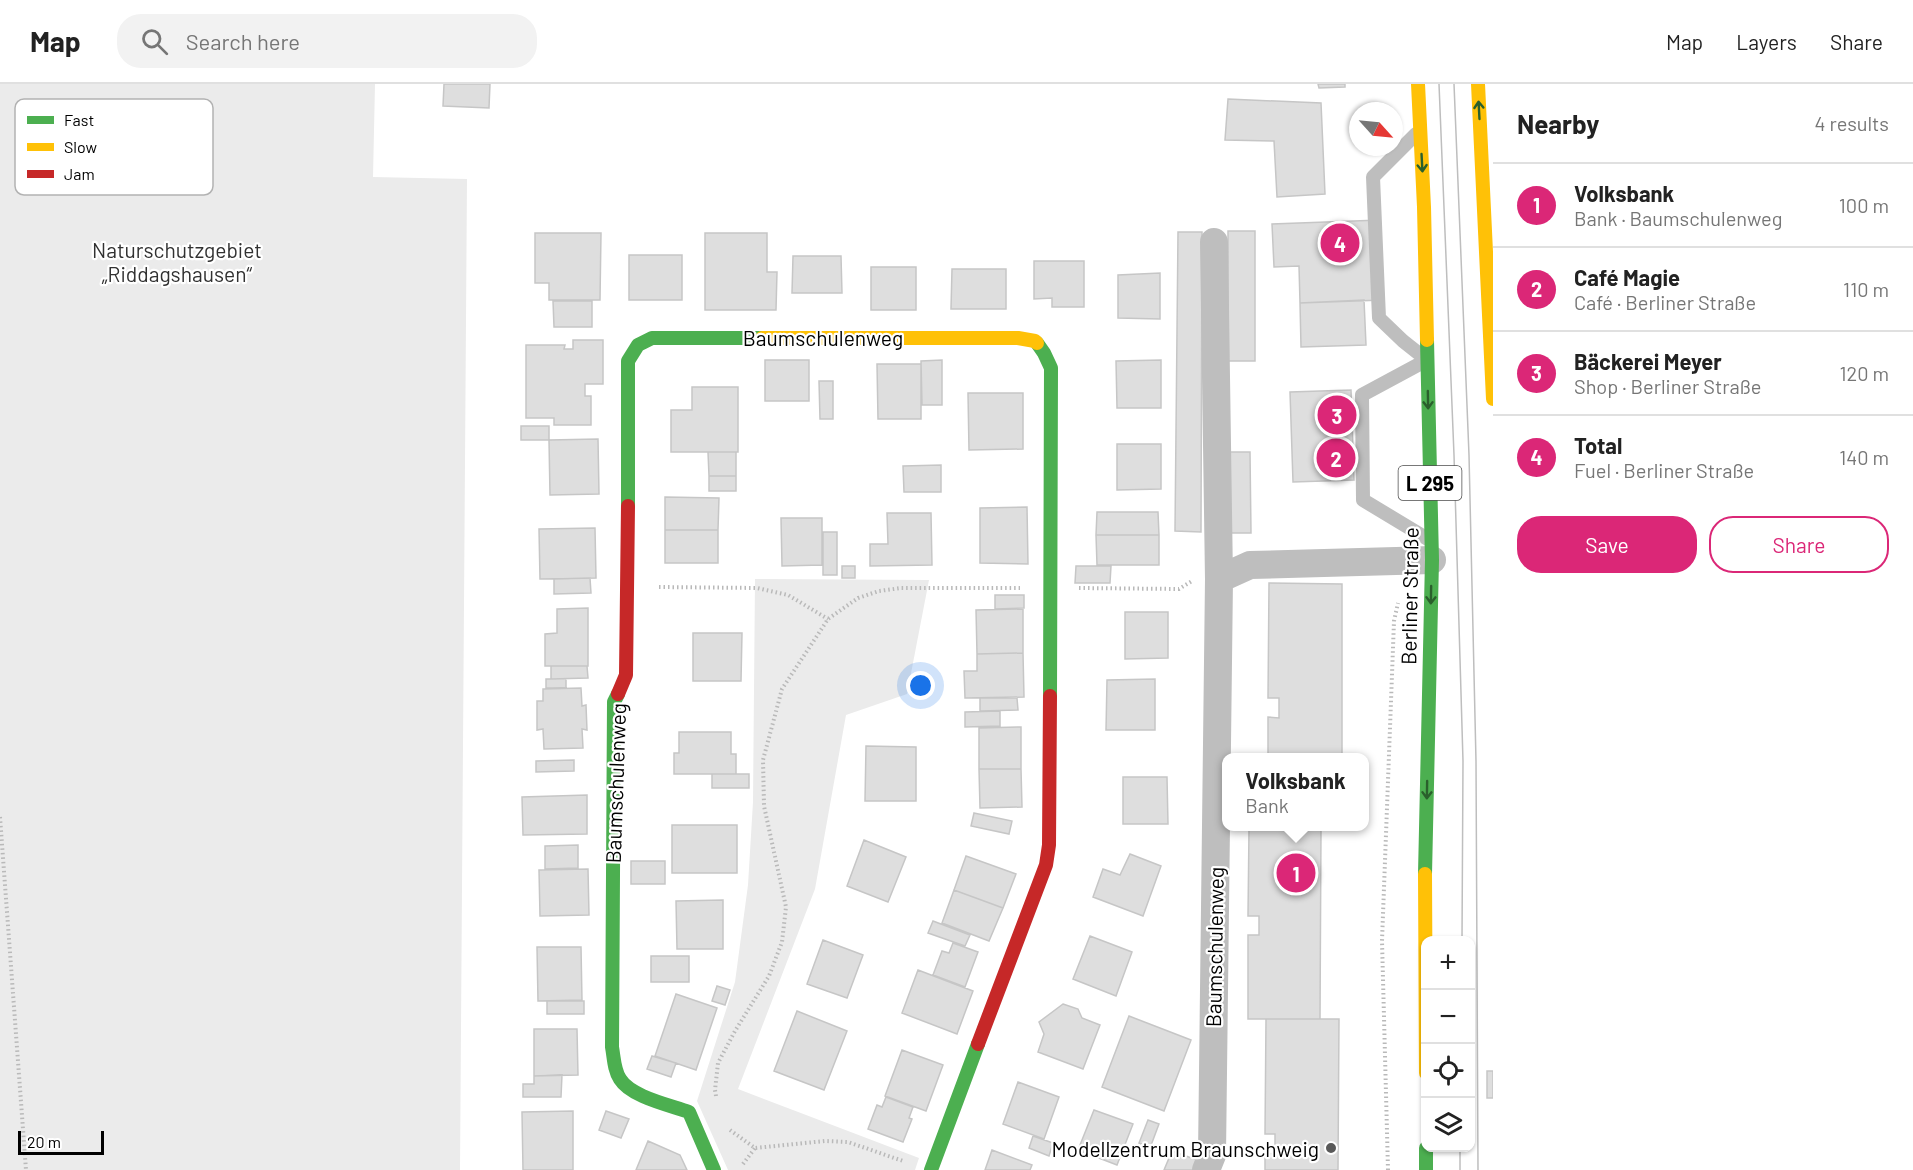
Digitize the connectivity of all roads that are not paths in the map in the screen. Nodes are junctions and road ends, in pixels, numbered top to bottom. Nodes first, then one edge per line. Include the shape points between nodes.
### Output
1 (1418, 84) edge
2 (1478, 84) edge
3 (1420, 130) junction
4 (1214, 242) dead end
5 (1427, 360) junction
6 (1493, 399) edge
7 (1423, 554) junction
8 (1219, 579) junction
9 (1425, 1044) edge
10 (1426, 1152) edge
11 (714, 1170) edge
12 (931, 1170) edge
13 (1206, 1170) edge
14 (1426, 1170) edge

1 - 3 street, Berliner Straße / L 295
6 -> 2 street
3 -> 5 street, Berliner Straße / L 295
3 - 5 lane via 1374,177 1379,318
4 - 8 street, Baumschulenweg
5 -> 7 street, Berliner Straße / L 295
5 - 7 lane via 1362,394 1363,500
7 - 8 street via 1250,565
7 -> 9 street, Berliner Straße / L 295
8 - 13 street, Baumschulenweg via 1212,1155
10 - 14 street
11 - 12 street, Baumschulenweg via 689,1112 638,1093 623,1083 612,1047 614,702 626,675 628,361 638,345 652,338 1018,338 1035,341 1051,368 1047,865

